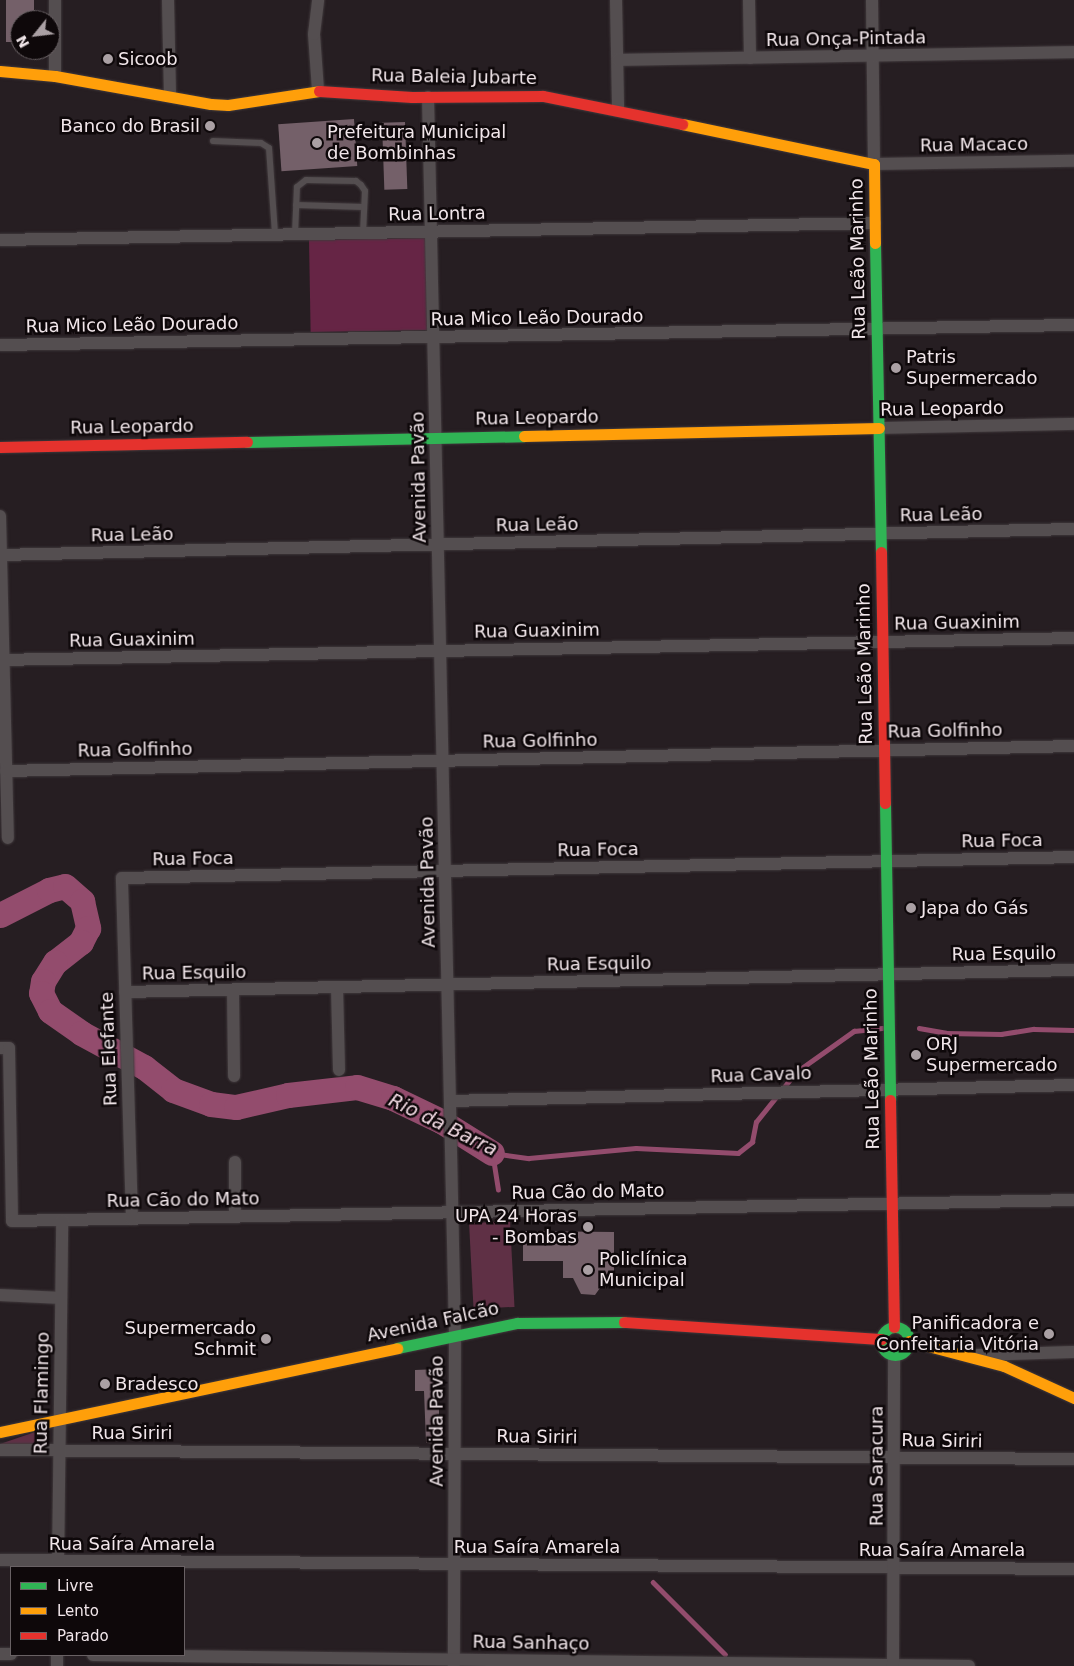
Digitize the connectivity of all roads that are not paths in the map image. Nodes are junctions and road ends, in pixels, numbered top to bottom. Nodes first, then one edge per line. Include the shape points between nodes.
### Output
1 (54, 0) edge
2 (168, 0) edge
3 (318, 0) edge
4 (616, 0) edge
5 (749, 0) edge
6 (872, 0) edge
7 (1074, 52) edge
8 (873, 56) junction
9 (750, 58) junction
10 (618, 60) junction
11 (0, 71) edge
12 (55, 76) junction
13 (318, 90) junction
14 (170, 96) junction
15 (428, 97) junction
16 (618, 109) junction
17 (213, 141) dead end
18 (1074, 161) edge
19 (874, 164) junction
20 (296, 205) junction
21 (364, 207) junction
22 (875, 223) junction
23 (431, 231) junction
24 (363, 233) junction
25 (275, 234) junction
26 (295, 234) junction
27 (0, 240) edge
28 (1074, 325) edge
29 (877, 329) junction
30 (433, 337) junction
31 (0, 345) edge
32 (1074, 424) edge
33 (879, 428) junction
34 (436, 438) junction
35 (0, 447) edge
36 (0, 516) edge
37 (1074, 529) edge
38 (880, 534) junction
39 (438, 545) junction
40 (0, 555) edge
41 (1074, 638) edge
42 (882, 642) junction
43 (440, 651) junction
44 (2, 660) edge
45 (1074, 746) edge
46 (884, 750) junction
47 (442, 760) junction
48 (6, 771) junction
49 (8, 838) dead end
50 (1074, 857) edge
51 (886, 861) junction
52 (445, 870) junction
53 (122, 878) joint
54 (1074, 970) edge
55 (888, 974) junction
56 (447, 985) junction
57 (337, 987) junction
58 (233, 990) junction
59 (125, 992) junction
60 (4, 1048) edge
61 (339, 1070) dead end
62 (234, 1076) dead end
63 (1074, 1084) edge
64 (890, 1089) junction
65 (450, 1101) junction
66 (234, 1162) dead end
67 (6, 1178) edge
68 (1074, 1200) edge
69 (892, 1204) junction
70 (452, 1212) junction
71 (235, 1217) junction
72 (132, 1219) junction
73 (62, 1220) junction
74 (0, 1295) edge
75 (61, 1298) junction
76 (894, 1327) junction
77 (455, 1335) junction
78 (881, 1339) junction
79 (909, 1341) junction
80 (1074, 1352) edge
81 (967, 1355) junction
82 (894, 1356) junction
83 (1074, 1398) edge
84 (60, 1419) junction
85 (0, 1432) edge
86 (0, 1450) edge
87 (59, 1450) junction
88 (455, 1454) junction
89 (895, 1458) junction
90 (1074, 1459) edge
91 (0, 1560) edge
92 (58, 1564) edge
93 (454, 1564) junction
94 (895, 1567) junction
95 (1074, 1569) edge
96 (138, 1656) edge
97 (454, 1663) edge
98 (893, 1666) edge
99 (969, 1666) edge

1 - 12 street
2 - 14 street
3 - 13 street via 314,34
4 - 10 street
5 - 9 street
6 - 8 street, Rua Leão Marinho
7 - 8 street, Rua Onça-Pintada
8 - 9 street, Rua Onça-Pintada
8 - 19 street, Rua Leão Marinho
9 - 10 street, Rua Onça-Pintada
10 - 16 street
11 - 12 street, Rua Baleia Jubarte
12 - 14 street, Rua Baleia Jubarte
13 - 14 street, Rua Baleia Jubarte via 228,105
13 - 15 street, Rua Baleia Jubarte
15 - 16 street, Rua Baleia Jubarte via 527,95
15 - 23 street, Avenida Pavão
16 - 19 street, Rua Baleia Jubarte
17 - 25 lane via 261,143 269,148
18 - 19 street, Rua Macaco
19 - 22 street, Rua Leão Marinho
20 - 21 lane
20 - 21 lane via 300,182 356,181 365,190
20 - 26 lane
21 - 24 lane
22 - 23 street, Rua Lontra
22 - 29 street, Rua Leão Marinho
23 - 24 street, Rua Lontra
23 - 30 street, Avenida Pavão
24 - 26 street, Rua Lontra
25 - 26 street, Rua Lontra
25 - 27 street, Rua Lontra
28 - 29 street, Rua Mico Leão Dourado
29 - 30 street, Rua Mico Leão Dourado
29 - 33 street, Rua Leão Marinho
30 - 31 street, Rua Mico Leão Dourado
30 - 34 street, Avenida Pavão
32 - 33 street, Rua Leopardo
33 - 34 street, Rua Leopardo
33 - 38 street, Rua Leão Marinho
34 - 35 street, Rua Leopardo
34 - 39 street, Avenida Pavão
36 - 40 street
37 - 38 street, Rua Leão
38 - 39 street, Rua Leão
38 - 42 street, Rua Leão Marinho
39 - 40 street, Rua Leão
39 - 43 street, Avenida Pavão
40 - 44 street
41 - 42 street, Rua Guaxinim
42 - 43 street, Rua Guaxinim
42 - 46 street, Rua Leão Marinho
43 - 44 street, Rua Guaxinim
43 - 47 street, Avenida Pavão
44 - 48 street
45 - 46 street, Rua Golfinho
46 - 47 street, Rua Golfinho
46 - 51 street, Rua Leão Marinho
47 - 48 street, Rua Golfinho
47 - 52 street, Avenida Pavão
48 - 49 street
50 - 51 street, Rua Foca
51 - 52 street, Rua Foca
51 - 55 street, Rua Leão Marinho
52 - 53 street, Rua Foca
52 - 56 street, Avenida Pavão
53 - 59 street, Rua Elefante
54 - 55 street, Rua Esquilo
55 - 56 street, Rua Esquilo
55 - 64 street, Rua Leão Marinho
56 - 57 street, Rua Esquilo
56 - 65 street, Avenida Pavão
57 - 58 street, Rua Esquilo
57 - 61 street
58 - 59 street, Rua Esquilo
58 - 62 street
59 - 72 street, Rua Elefante
60 - 67 street
63 - 64 street, Rua Cavalo
64 - 65 street, Rua Cavalo
64 - 69 street, Rua Leão Marinho
65 - 70 street, Avenida Pavão
66 - 71 street
67 - 73 street, Rua Cão do Mato via 12,1221
68 - 69 street, Rua Cão do Mato
69 - 70 street, Rua Cão do Mato
69 - 76 street, Rua Leão Marinho
70 - 71 street, Rua Cão do Mato
70 - 77 street, Avenida Pavão
71 - 72 street, Rua Cão do Mato
72 - 73 street, Rua Cão do Mato
73 - 75 street, Rua Flamingo
74 - 75 street
75 - 84 street, Rua Flamingo
76 - 78 street via 885,1331
76 - 79 street via 906,1333
77 - 78 street, Avenida Falcão via 517,1323 574,1320
77 - 84 street, Avenida Falcão
77 - 88 street, Avenida Pavão
78 - 82 street via 882,1348
79 - 81 street
79 - 82 street via 903,1353
80 - 81 street
81 - 83 street via 1029,1376
82 - 89 street, Rua Saracura
84 - 85 street, Avenida Falcão
84 - 87 street, Rua Flamingo
86 - 87 street, Rua Siriri
87 - 88 street, Rua Siriri
87 - 92 street, Rua Flamingo
88 - 89 street, Rua Siriri
88 - 93 street, Avenida Pavão
89 - 90 street, Rua Siriri
89 - 94 street, Rua Saracura
91 - 92 street, Rua Saíra Amarela
92 - 93 street, Rua Saíra Amarela
93 - 94 street, Rua Saíra Amarela
93 - 97 street, Avenida Pavão
94 - 95 street, Rua Saíra Amarela
94 - 98 street, Rua Saracura
96 - 97 street, Rua Sanhaço
97 - 98 street, Rua Sanhaço
98 - 99 street, Rua Sanhaço

